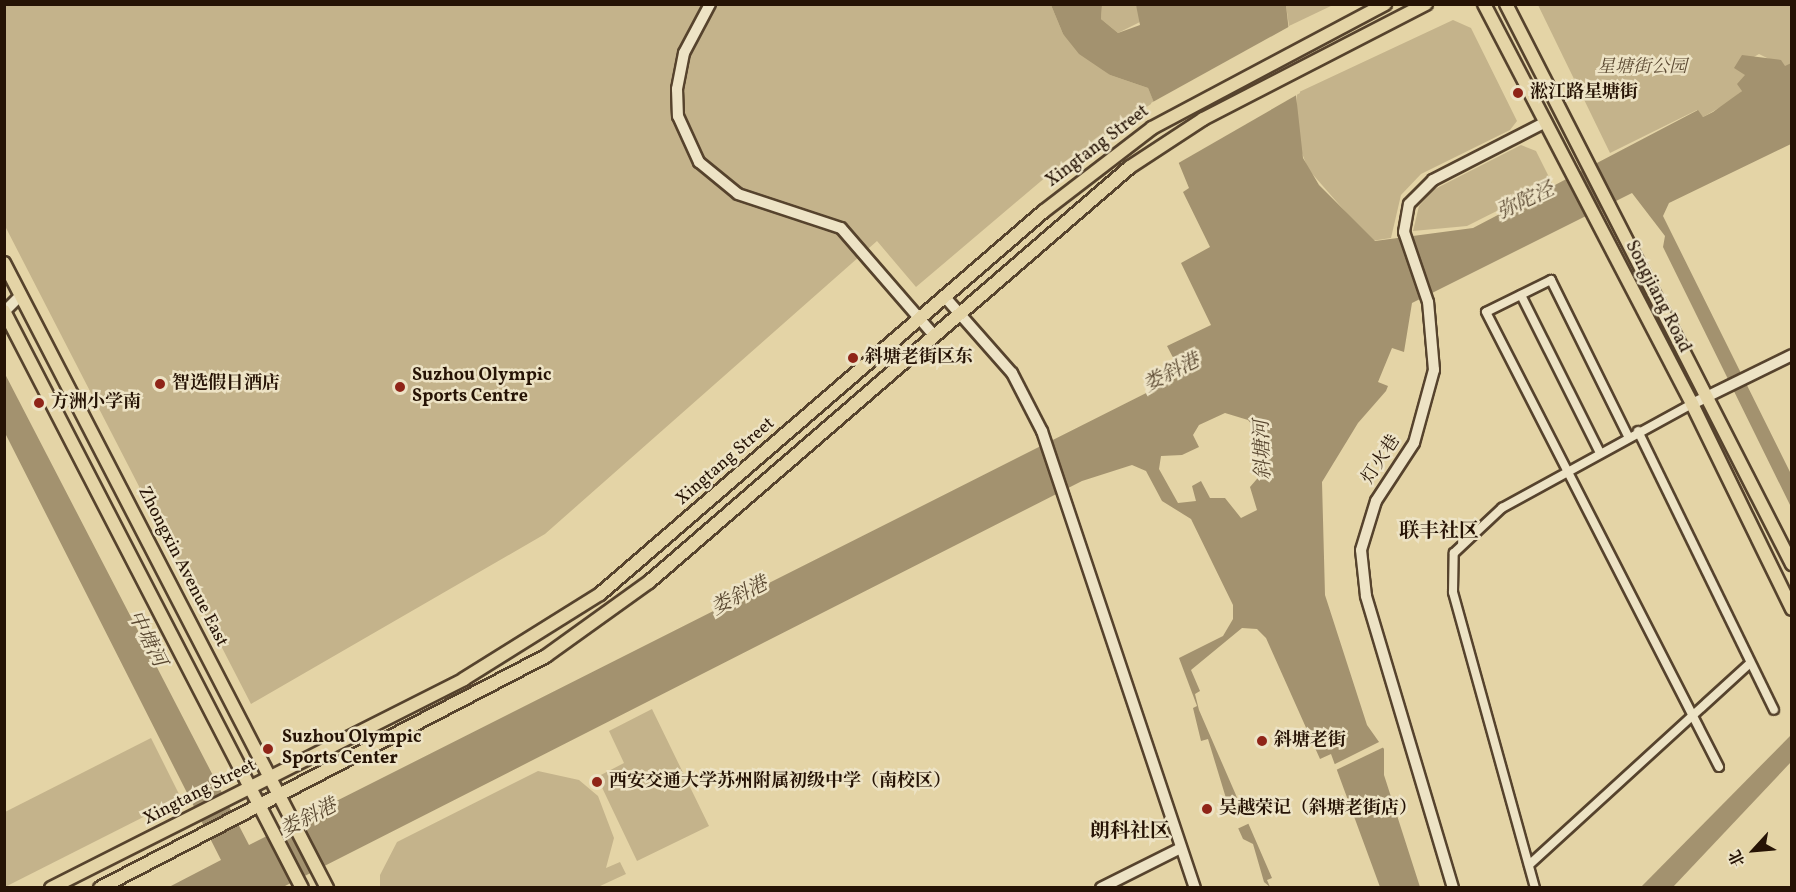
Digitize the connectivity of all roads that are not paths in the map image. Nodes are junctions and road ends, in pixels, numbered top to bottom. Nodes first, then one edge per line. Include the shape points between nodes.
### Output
1 (710, 4) edge
2 (1385, 4) edge
3 (1426, 4) edge
4 (1484, 4) edge
5 (1506, 4) edge
6 (1546, 122) junction
7 (4, 264) edge
8 (21, 295) junction
9 (1521, 295) junction
10 (944, 296) junction
11 (4, 298) edge
12 (958, 311) junction
13 (5, 312) edge
14 (918, 318) junction
15 (932, 333) junction
16 (1791, 355) edge
17 (1710, 395) junction
18 (1692, 404) junction
19 (1638, 431) junction
20 (1628, 436) junction
21 (1600, 453) junction
22 (1570, 472) junction
23 (1791, 564) edge
24 (1791, 609) edge
25 (1750, 663) junction
26 (1774, 710) dead end
27 (1692, 713) junction
28 (1719, 767) dead end
29 (269, 778) junction
30 (249, 789) junction
31 (280, 796) junction
32 (259, 807) junction
33 (1181, 848) junction
34 (1529, 865) junction
35 (300, 884) edge
36 (51, 888) edge
37 (100, 888) edge
38 (327, 888) edge
39 (1101, 888) edge
40 (1195, 888) edge
41 (1453, 888) edge
42 (1535, 888) edge

1 - 14 street via 684,53 677,89 680,124 699,162 738,194 842,228
2 - 10 main road, Xingtang Street via 1194,102 1126,147
3 - 12 main road, Xingtang Street via 1203,119 1130,167
4 - 6 main road, Songjiang Road
5 - 17 main road, Songjiang Road
6 - 18 main road, Songjiang Road
6 - 41 street, 灯火巷 via 1424,185 1409,204 1404,232 1428,302 1434,346 1431,392 1414,442 1369,515 1360,565
7 - 8 main road, Zhongxin Avenue East
8 - 11 street
8 - 13 street
8 - 29 main road, Zhongxin Avenue East
9 - 20 street via 1551,280
9 - 21 street
9 - 22 street via 1486,312
10 - 12 street
10 - 14 main road, Xingtang Street
12 - 15 main road, Xingtang Street
12 - 33 street via 1012,373 1042,431
13 - 30 main road
14 - 15 street
14 - 29 main road, Xingtang Street via 600,594 464,678
15 - 31 main road, Xingtang Street via 612,611 474,698
16 - 17 street
17 - 18 street
17 - 23 main road, Songjiang Road
18 - 19 street
18 - 24 main road, Songjiang Road
19 - 20 street
19 - 25 street
20 - 21 street
21 - 22 street
22 - 27 street
22 - 34 street via 1502,508 1454,553 1453,592
25 - 26 street
25 - 27 street
27 - 28 street
27 - 34 street
29 - 30 main road, Xingtang Street
29 - 31 main road, Zhongxin Avenue East
30 - 32 main road
30 - 36 main road, Xingtang Street
31 - 32 main road, Xingtang Street
31 - 38 main road, Zhongxin Avenue East
32 - 35 main road
32 - 37 main road, Xingtang Street
33 - 39 street
33 - 40 street
34 - 42 street

